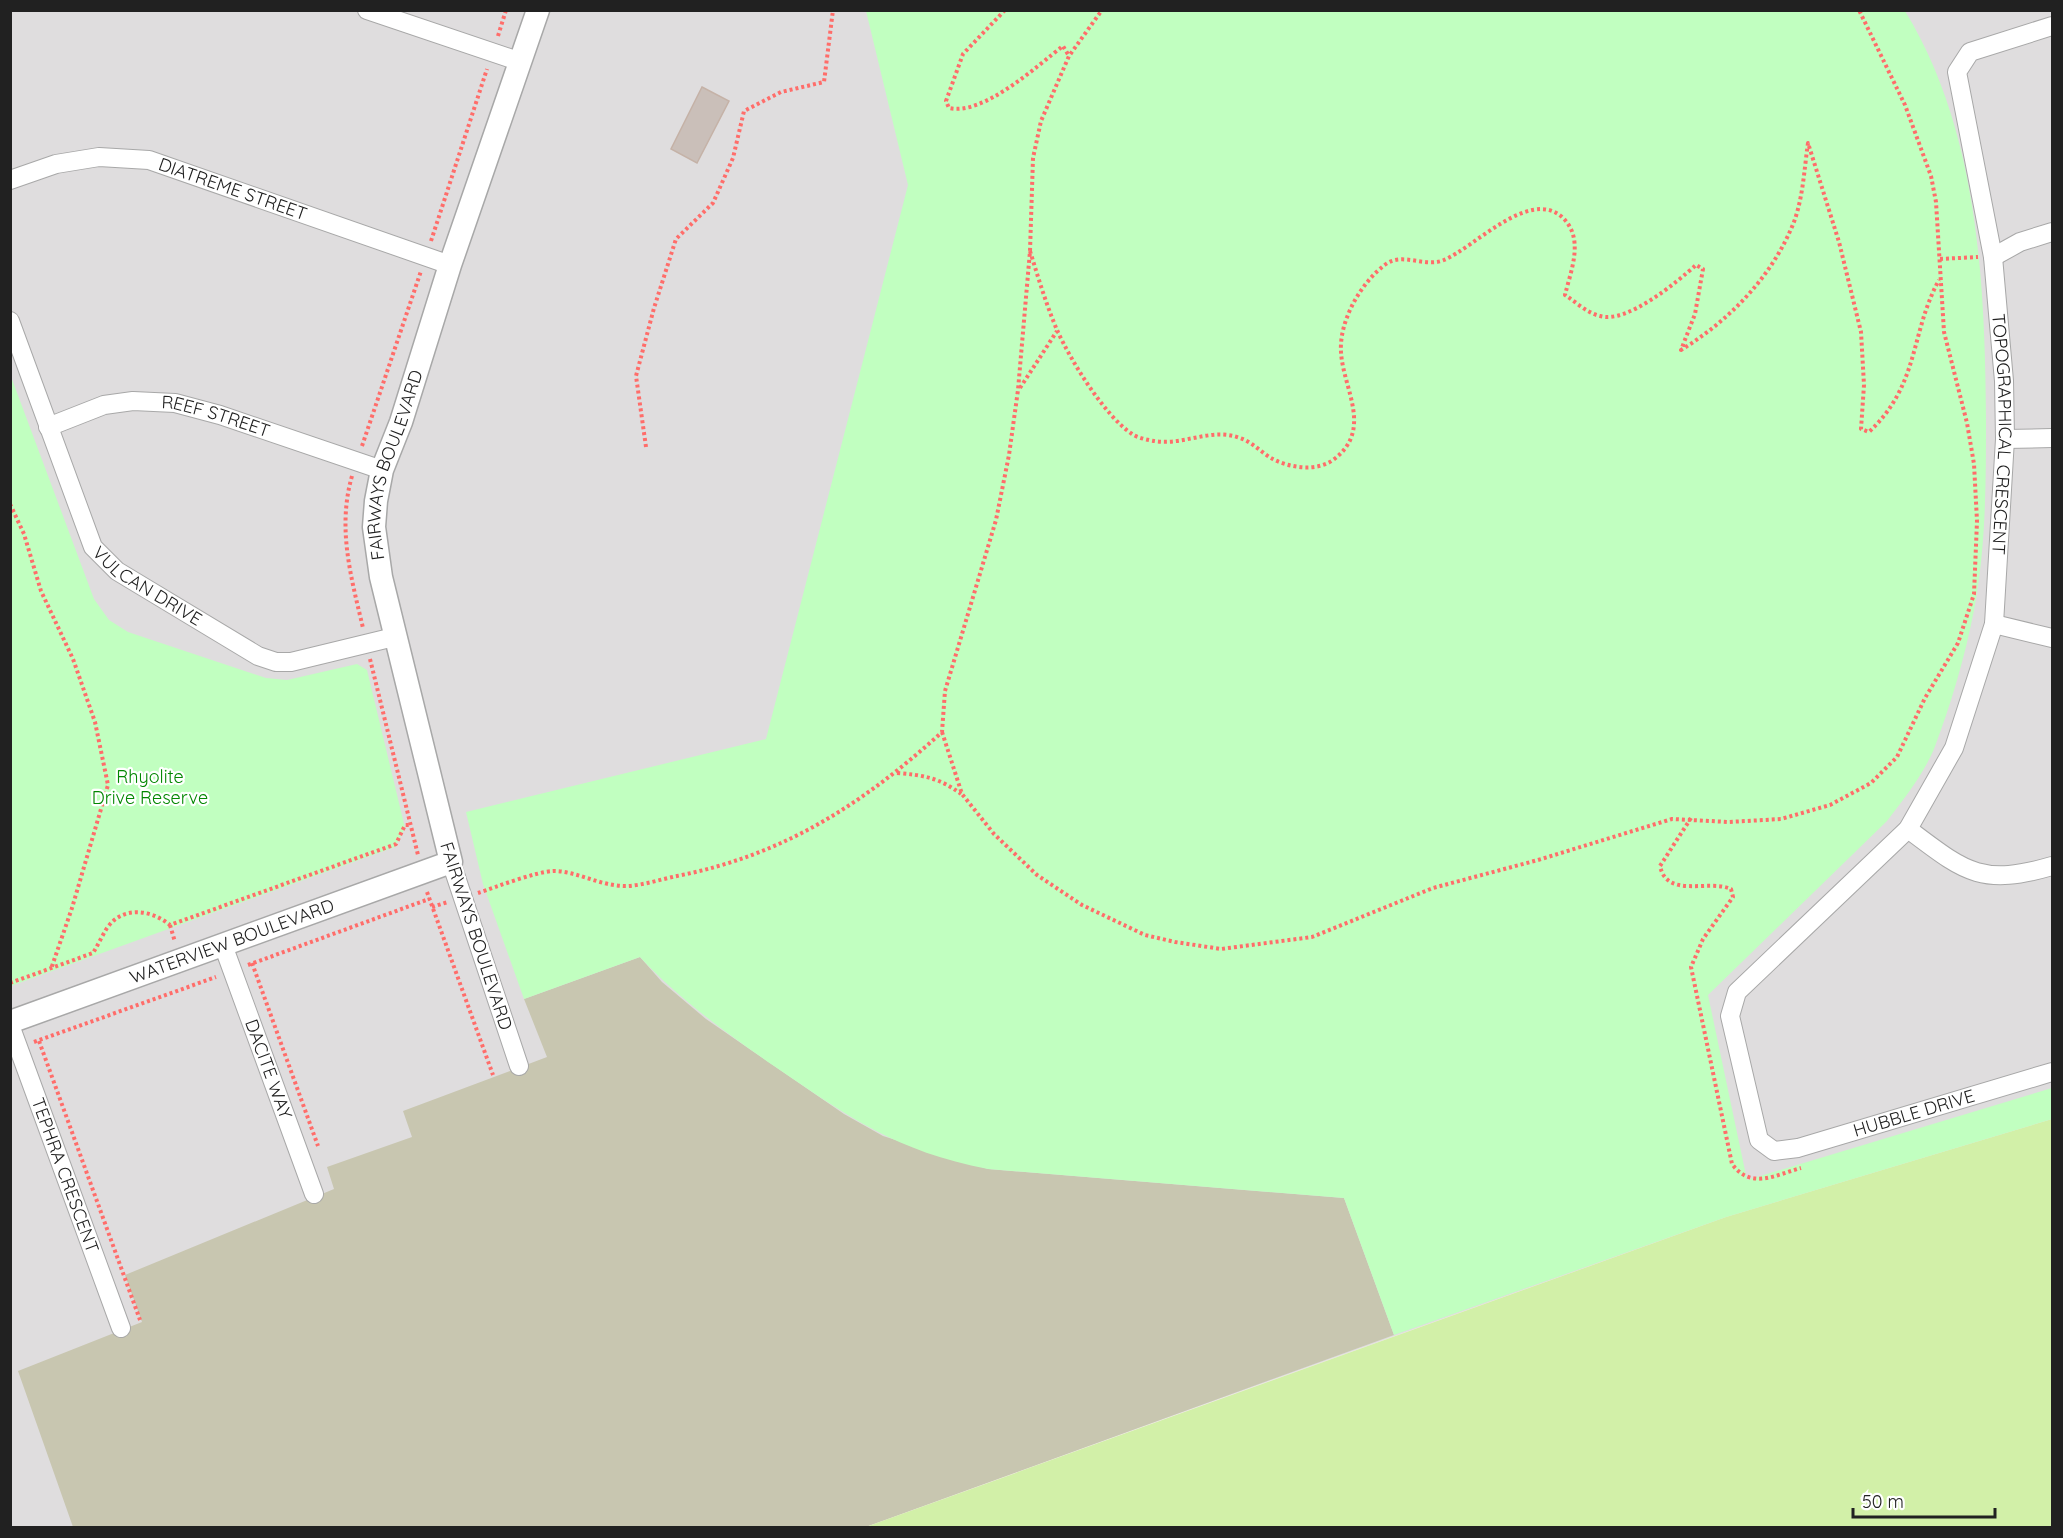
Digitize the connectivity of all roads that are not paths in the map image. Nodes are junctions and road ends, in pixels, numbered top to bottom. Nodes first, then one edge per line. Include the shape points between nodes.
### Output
1 (367, 10) edge
2 (538, 10) edge
3 (2049, 21) edge
4 (521, 62) junction
5 (10, 180) edge
6 (2052, 232) edge
7 (1993, 257) junction
8 (450, 265) junction
9 (10, 321) edge
10 (48, 427) junction
11 (2052, 438) edge
12 (2005, 439) junction
13 (382, 470) junction
14 (1994, 624) junction
15 (394, 637) junction
16 (2052, 638) edge
17 (1908, 829) junction
18 (451, 862) junction
19 (2052, 866) edge
20 (223, 945) junction
21 (10, 1023) edge
22 (519, 1066) dead end
23 (2052, 1072) edge
24 (1774, 1151) joint
25 (314, 1194) dead end
26 (121, 1328) dead end

1 - 4 street
2 - 4 street, FAIRWAYS BOULEVARD
3 - 7 street, TOPOGRAPHICAL CRESCENT via 1970,52 1957,72
4 - 8 street, FAIRWAYS BOULEVARD
5 - 8 street, DIATREME STREET via 56,164 99,157 149,160
6 - 7 street via 2020,242
7 - 12 street, TOPOGRAPHICAL CRESCENT
8 - 13 street, FAIRWAYS BOULEVARD
9 - 10 street, VULCAN DRIVE
10 - 13 street, REEF STREET via 105,405 133,400 175,403
10 - 15 street, VULCAN DRIVE via 93,547 117,571 258,656 276,662 291,662
11 - 12 street
12 - 14 street, TOPOGRAPHICAL CRESCENT
13 - 15 street, FAIRWAYS BOULEVARD via 375,539
14 - 16 street
14 - 17 street, TOPOGRAPHICAL CRESCENT via 1954,748
15 - 18 street, FAIRWAYS BOULEVARD
17 - 19 street via 1959,867 2000,877
17 - 24 street, TOPOGRAPHICAL CRESCENT via 1737,992 1730,1017 1759,1140
18 - 20 street, WATERVIEW BOULEVARD
18 - 22 street, FAIRWAYS BOULEVARD
20 - 21 street, WATERVIEW BOULEVARD
20 - 25 street, DACITE WAY
21 - 26 street, TEPHRA CRESCENT
23 - 24 street, HUBBLE DRIVE via 1798,1148

